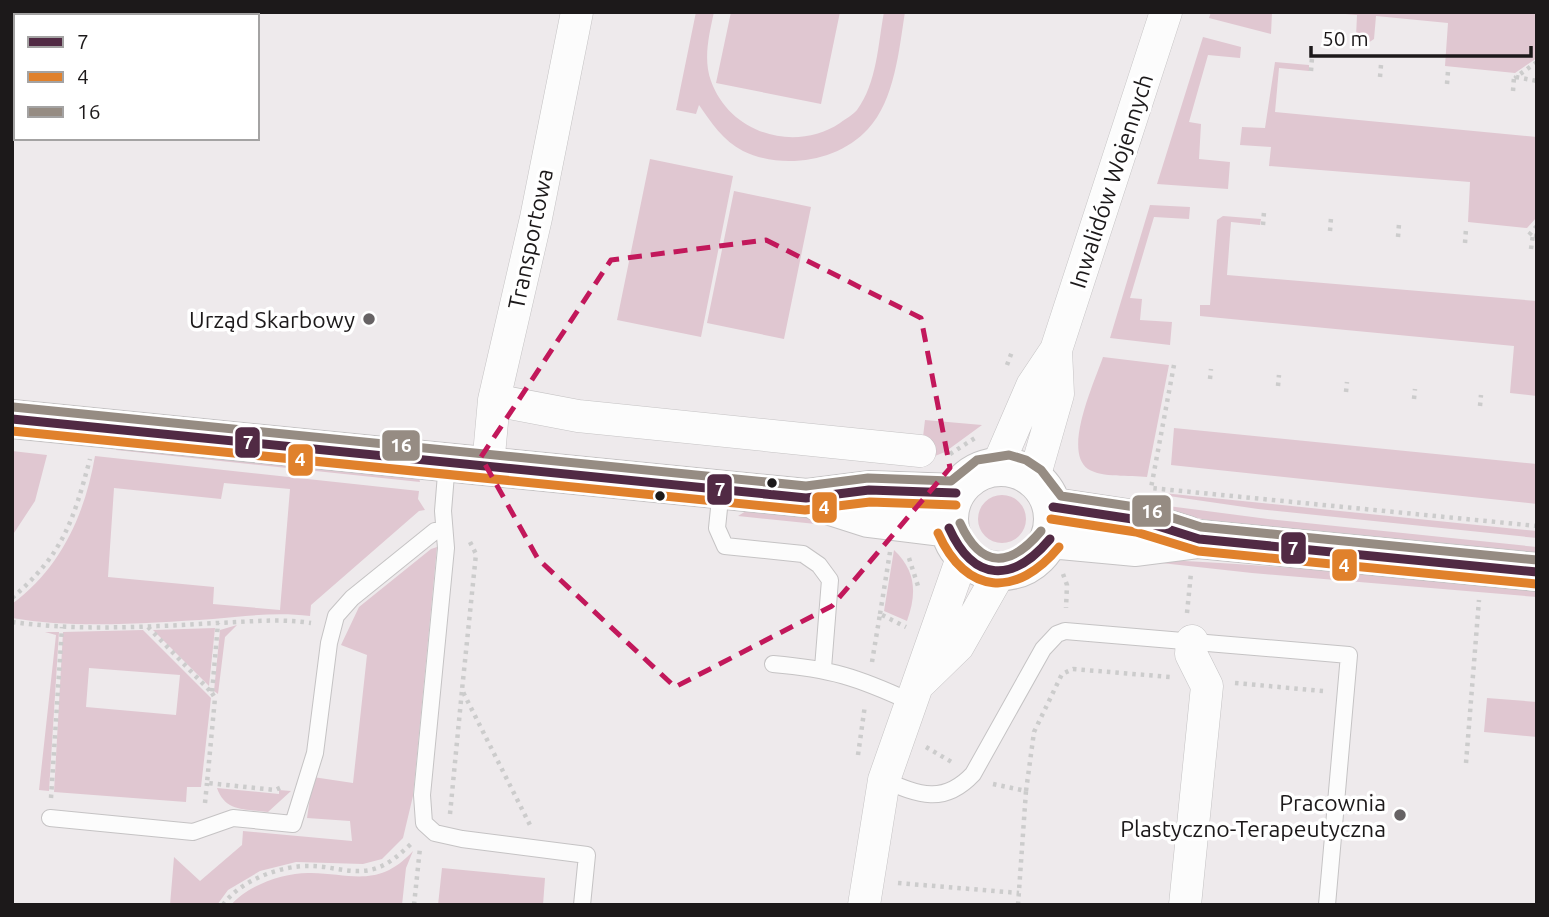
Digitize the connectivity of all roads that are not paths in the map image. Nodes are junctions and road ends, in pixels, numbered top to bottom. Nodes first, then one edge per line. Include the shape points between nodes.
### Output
1 (577, 12) edge
2 (1166, 12) edge
3 (1056, 350) junction
4 (494, 400) junction
5 (12, 419) edge
6 (920, 451) dead end
7 (447, 462) junction
8 (488, 466) junction
9 (997, 467) junction
10 (721, 489) junction
11 (1046, 508) junction
12 (956, 525) junction
13 (444, 530) junction
14 (1000, 572) junction
15 (1537, 572) edge
16 (1192, 641) junction
17 (772, 664) dead end
18 (823, 668) junction
19 (913, 695) junction
20 (884, 780) junction
21 (50, 818) road end
22 (582, 905) edge
23 (864, 905) edge
24 (1185, 905) edge
25 (1327, 905) edge

1 - 4 street, Transportowa
2 - 3 street, Inwalidów Wojennych
3 - 9 street, Inwalidów Wojennych via 1032,386
3 - 11 street, Inwalidów Wojennych via 1058,394
4 - 6 street via 578,416
4 - 8 street, Transportowa
5 - 7 street
7 - 8 street
7 - 13 lane
8 - 10 street
9 - 11 street via 1010,467
9 - 12 street via 967,480
10 - 12 street via 806,498 868,518
10 - 18 lane via 717,528 724,546 803,554 830,580
11 - 14 street via 1038,556 1021,568
11 - 15 street via 1139,520 1199,539
12 - 14 street via 986,570
12 - 19 street
13 - 21 lane via 435,531 336,615 315,753 293,824 233,818 192,832
13 - 22 lane via 422,795 424,823 435,833 448,836 587,855
14 - 19 street via 958,646
16 - 20 lane via 1079,631 1056,634 961,787 944,795 926,794
16 - 24 street via 1191,654 1207,686
16 - 25 lane via 1349,655
17 - 18 lane
18 - 19 lane
19 - 20 street
20 - 23 street

